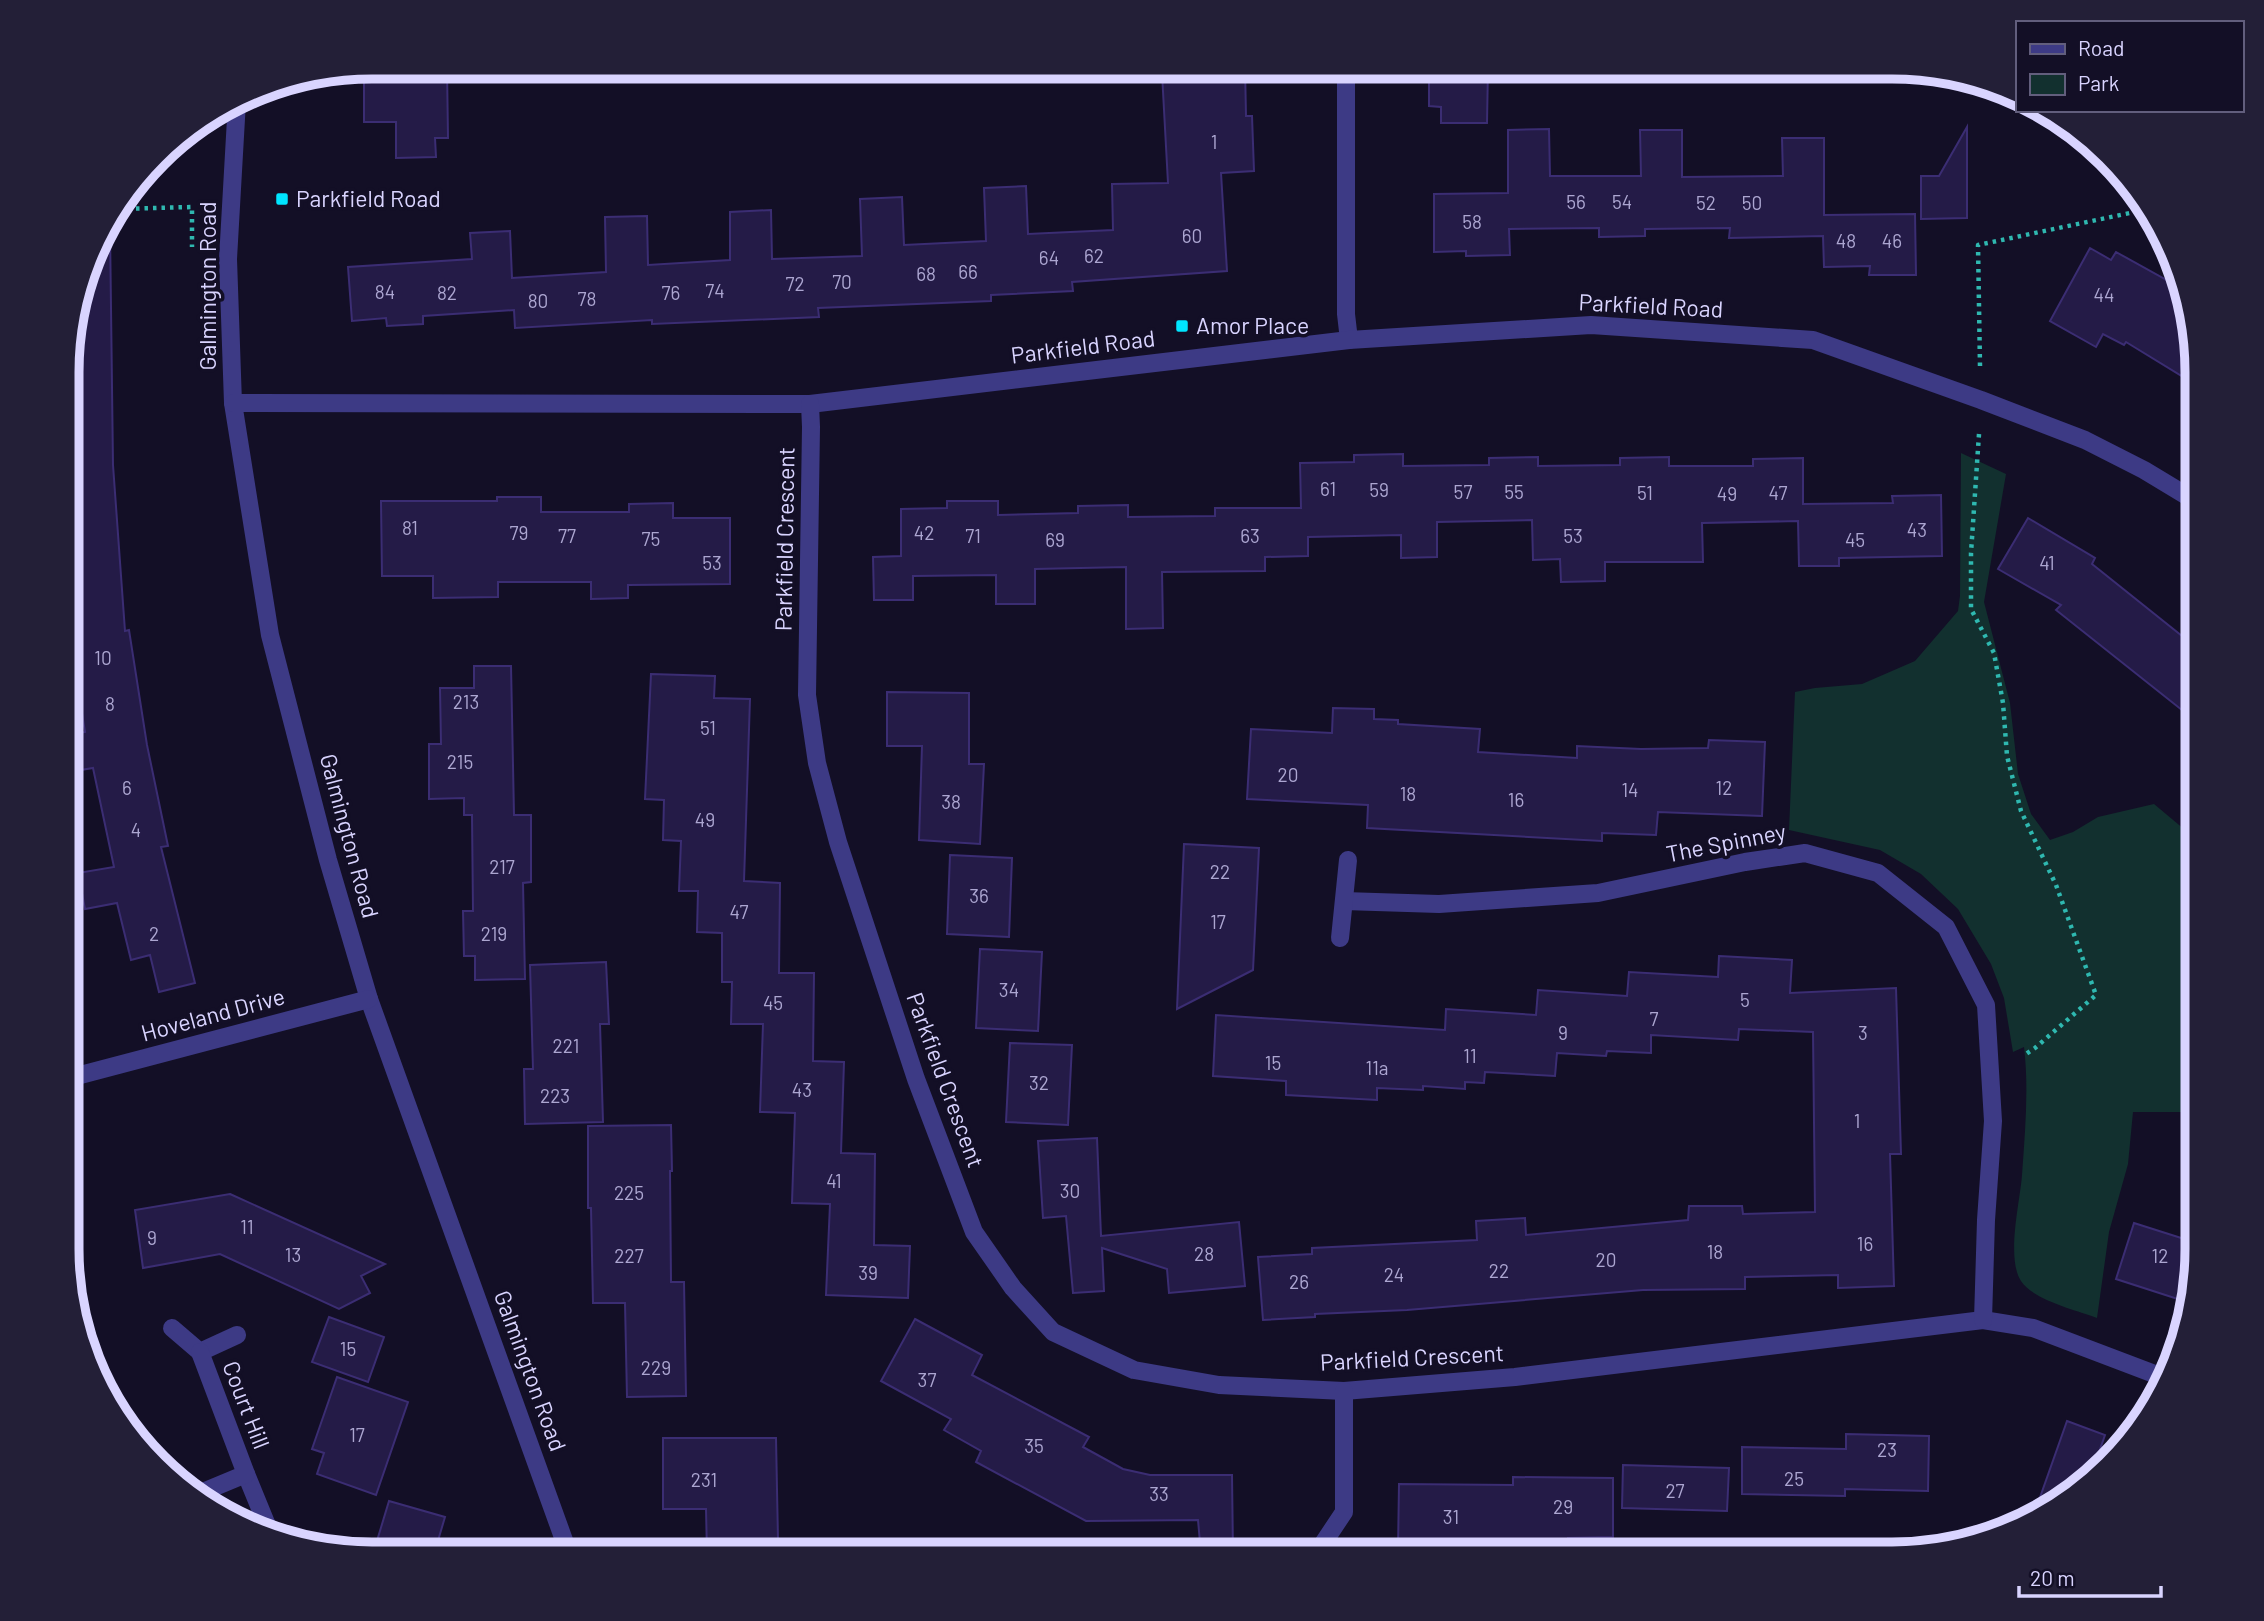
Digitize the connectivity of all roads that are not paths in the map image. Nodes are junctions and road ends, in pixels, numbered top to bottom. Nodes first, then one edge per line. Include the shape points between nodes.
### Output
1 (1346, 79) edge
2 (236, 112) edge
3 (1349, 340) junction
4 (233, 403) junction
5 (810, 404) junction
6 (2185, 495) edge
7 (1348, 860) dead end
8 (1344, 901) junction
9 (1340, 938) dead end
10 (369, 999) junction
11 (79, 1075) edge
12 (1983, 1320) junction
13 (172, 1328) dead end
14 (237, 1335) dead end
15 (200, 1352) junction
16 (2157, 1375) edge
17 (1344, 1391) junction
18 (246, 1474) junction
19 (206, 1491) edge
20 (266, 1523) edge
21 (565, 1542) edge
22 (1324, 1542) edge

1 - 3 street
2 - 4 street, Galmington Road via 228,260
3 - 5 street, Parkfield Road
3 - 6 street, Parkfield Road via 1591,325 1812,340 2085,440
4 - 5 street, Parkfield Road
4 - 10 street, Galmington Road via 270,635
5 - 17 street, Parkfield Crescent via 807,695 817,763 881,976 974,1232 1013,1289 1054,1332 1134,1370 1219,1385
7 - 8 street
8 - 9 street
8 - 12 street, The Spinney via 1438,904 1598,893 1805,853 1878,873 1946,927 1986,1005 1993,1121
10 - 11 street, Hoveland Drive
10 - 21 street, Galmington Road
12 - 16 street, Parkfield Crescent via 2033,1328
12 - 17 street, Parkfield Crescent via 1515,1377
13 - 15 street, Court Hill
14 - 15 street, Court Hill
15 - 18 street, Court Hill
17 - 22 street via 1344,1512
18 - 19 street, Court Hill
18 - 20 street, Court Hill

